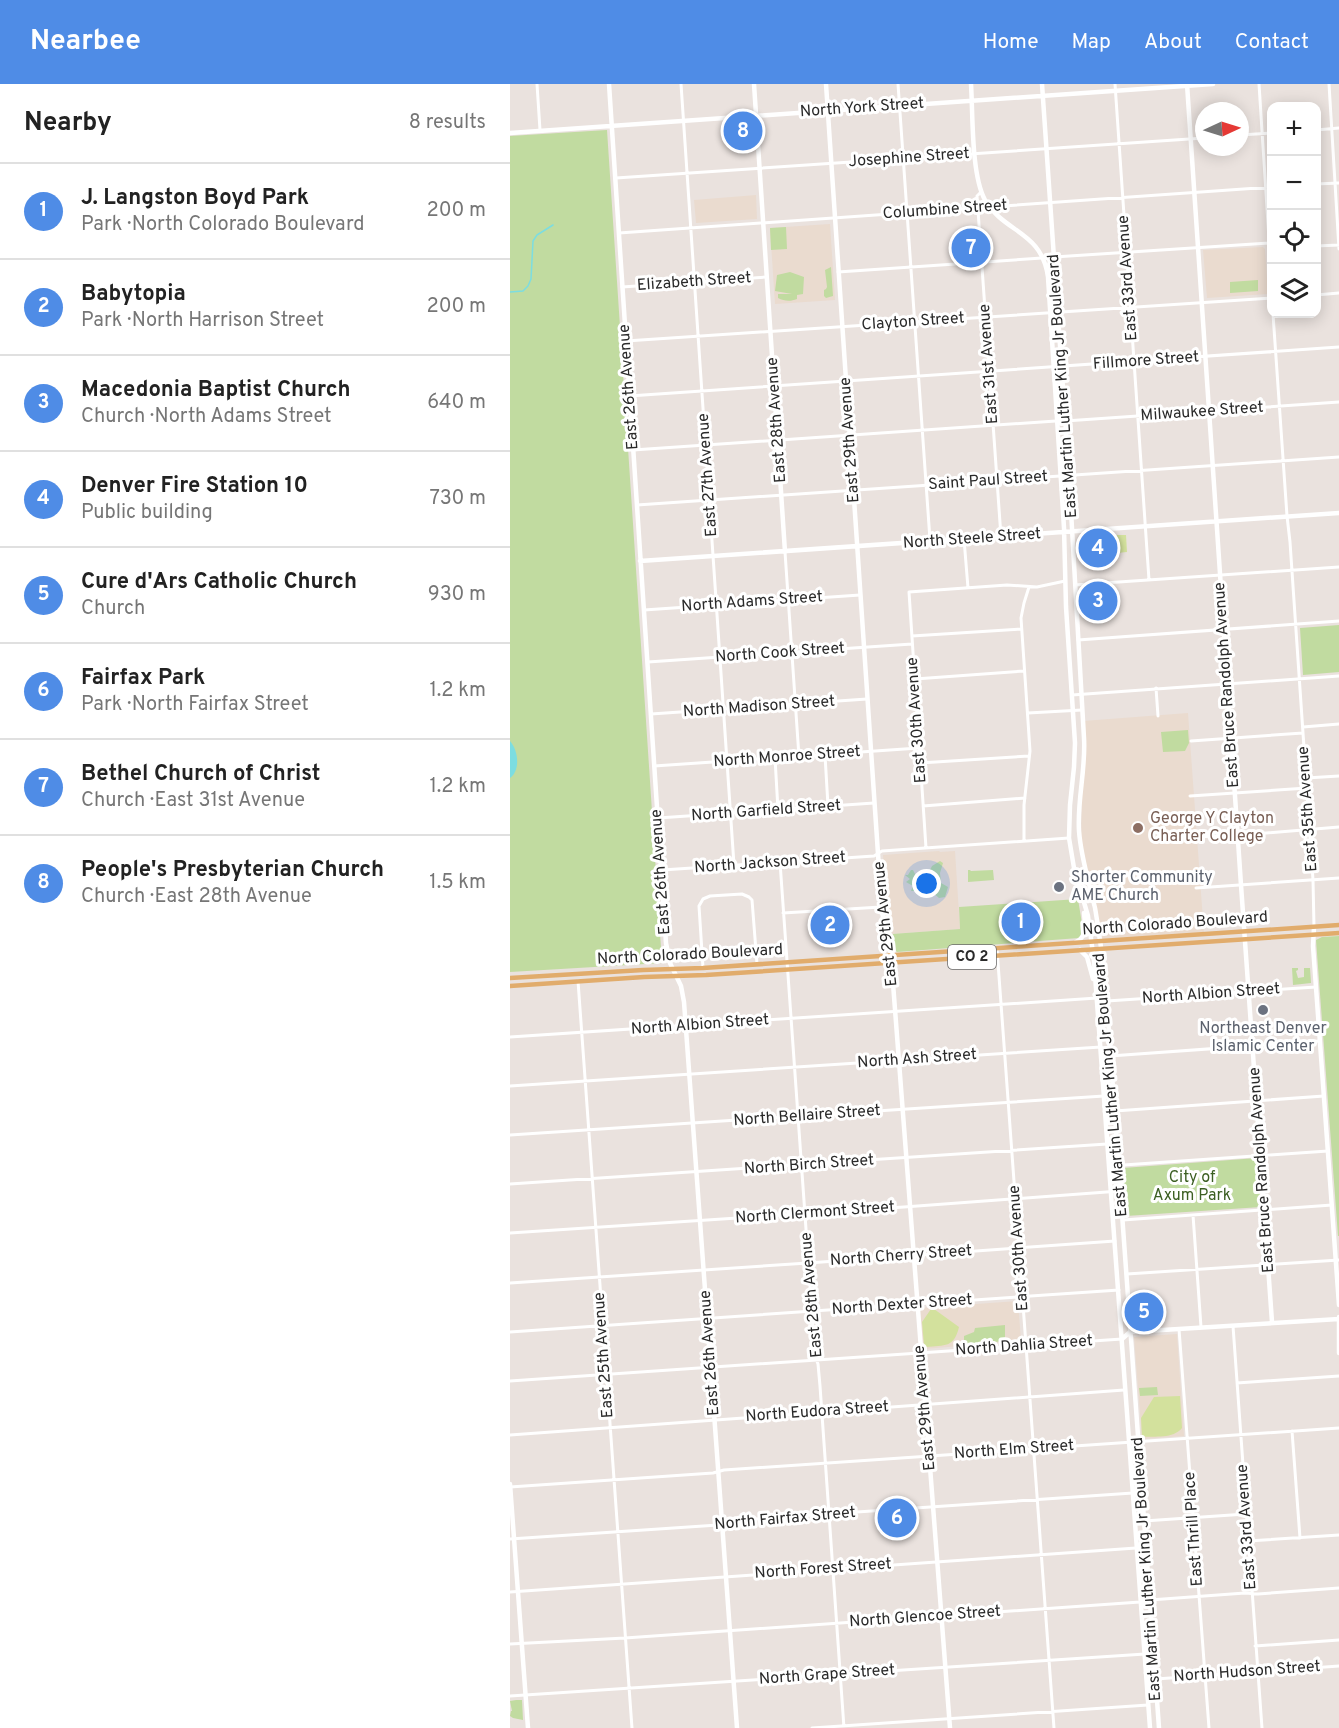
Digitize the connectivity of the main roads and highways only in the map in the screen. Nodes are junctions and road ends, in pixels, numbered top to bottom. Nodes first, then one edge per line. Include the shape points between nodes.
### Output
1 (1339, 925) edge
2 (1339, 933) edge
3 (510, 978) edge
4 (510, 986) edge

1 - 3 main road, North Colorado Boulevard / CO 2
2 - 4 main road, North Colorado Boulevard / CO 2

